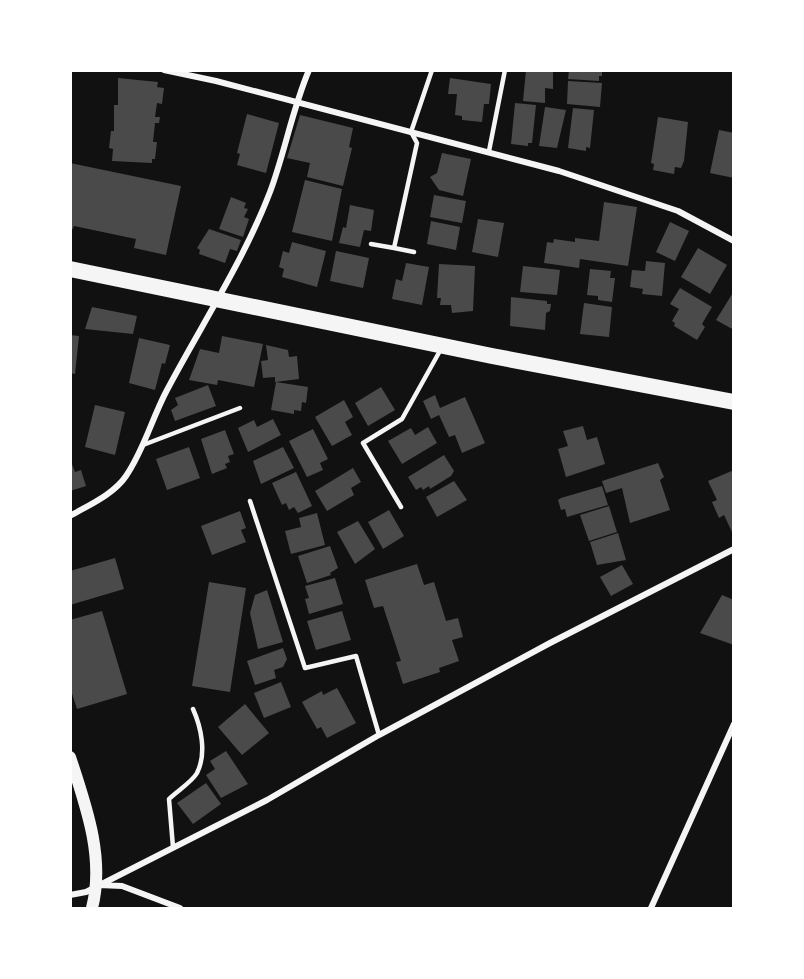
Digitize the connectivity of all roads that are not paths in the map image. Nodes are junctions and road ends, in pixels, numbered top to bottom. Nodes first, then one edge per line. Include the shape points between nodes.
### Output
1 (164, 70) edge
2 (309, 70) edge
3 (432, 70) edge
4 (505, 70) edge
5 (295, 103) junction
6 (411, 132) junction
7 (489, 151) junction
8 (734, 241) edge
9 (371, 244) dead end
10 (394, 248) junction
11 (414, 252) dead end
12 (70, 268) edge
13 (216, 299) junction
14 (442, 345) junction
15 (734, 402) edge
16 (240, 408) dead end
17 (142, 445) junction
18 (250, 501) dead end
19 (401, 507) dead end
20 (70, 516) edge
21 (734, 549) edge
22 (193, 709) dead end
23 (734, 724) edge
24 (379, 735) junction
25 (70, 757) edge
26 (173, 847) junction
27 (99, 885) junction
28 (70, 895) edge
29 (92, 909) edge
30 (180, 909) edge
31 (651, 909) edge

1 - 5 street
2 - 5 street
3 - 6 lane
4 - 7 lane
5 - 6 street
5 - 13 street via 270,191 237,268
6 - 7 street
6 - 10 lane via 417,143
7 - 8 street via 637,195 678,211
9 - 10 lane
10 - 11 lane
12 - 13 highway
13 - 14 highway
13 - 17 street
14 - 15 highway
14 - 19 lane via 402,419 363,443
16 - 17 lane
17 - 20 street via 125,478
18 - 24 lane via 305,668 356,656
21 - 24 street
22 - 26 lane via 202,729 202,749 197,773 169,798
23 - 31 street
24 - 26 street via 267,800
25 - 27 main road via 91,822
26 - 27 street
27 - 28 street
27 - 29 main road
27 - 30 street via 122,886

